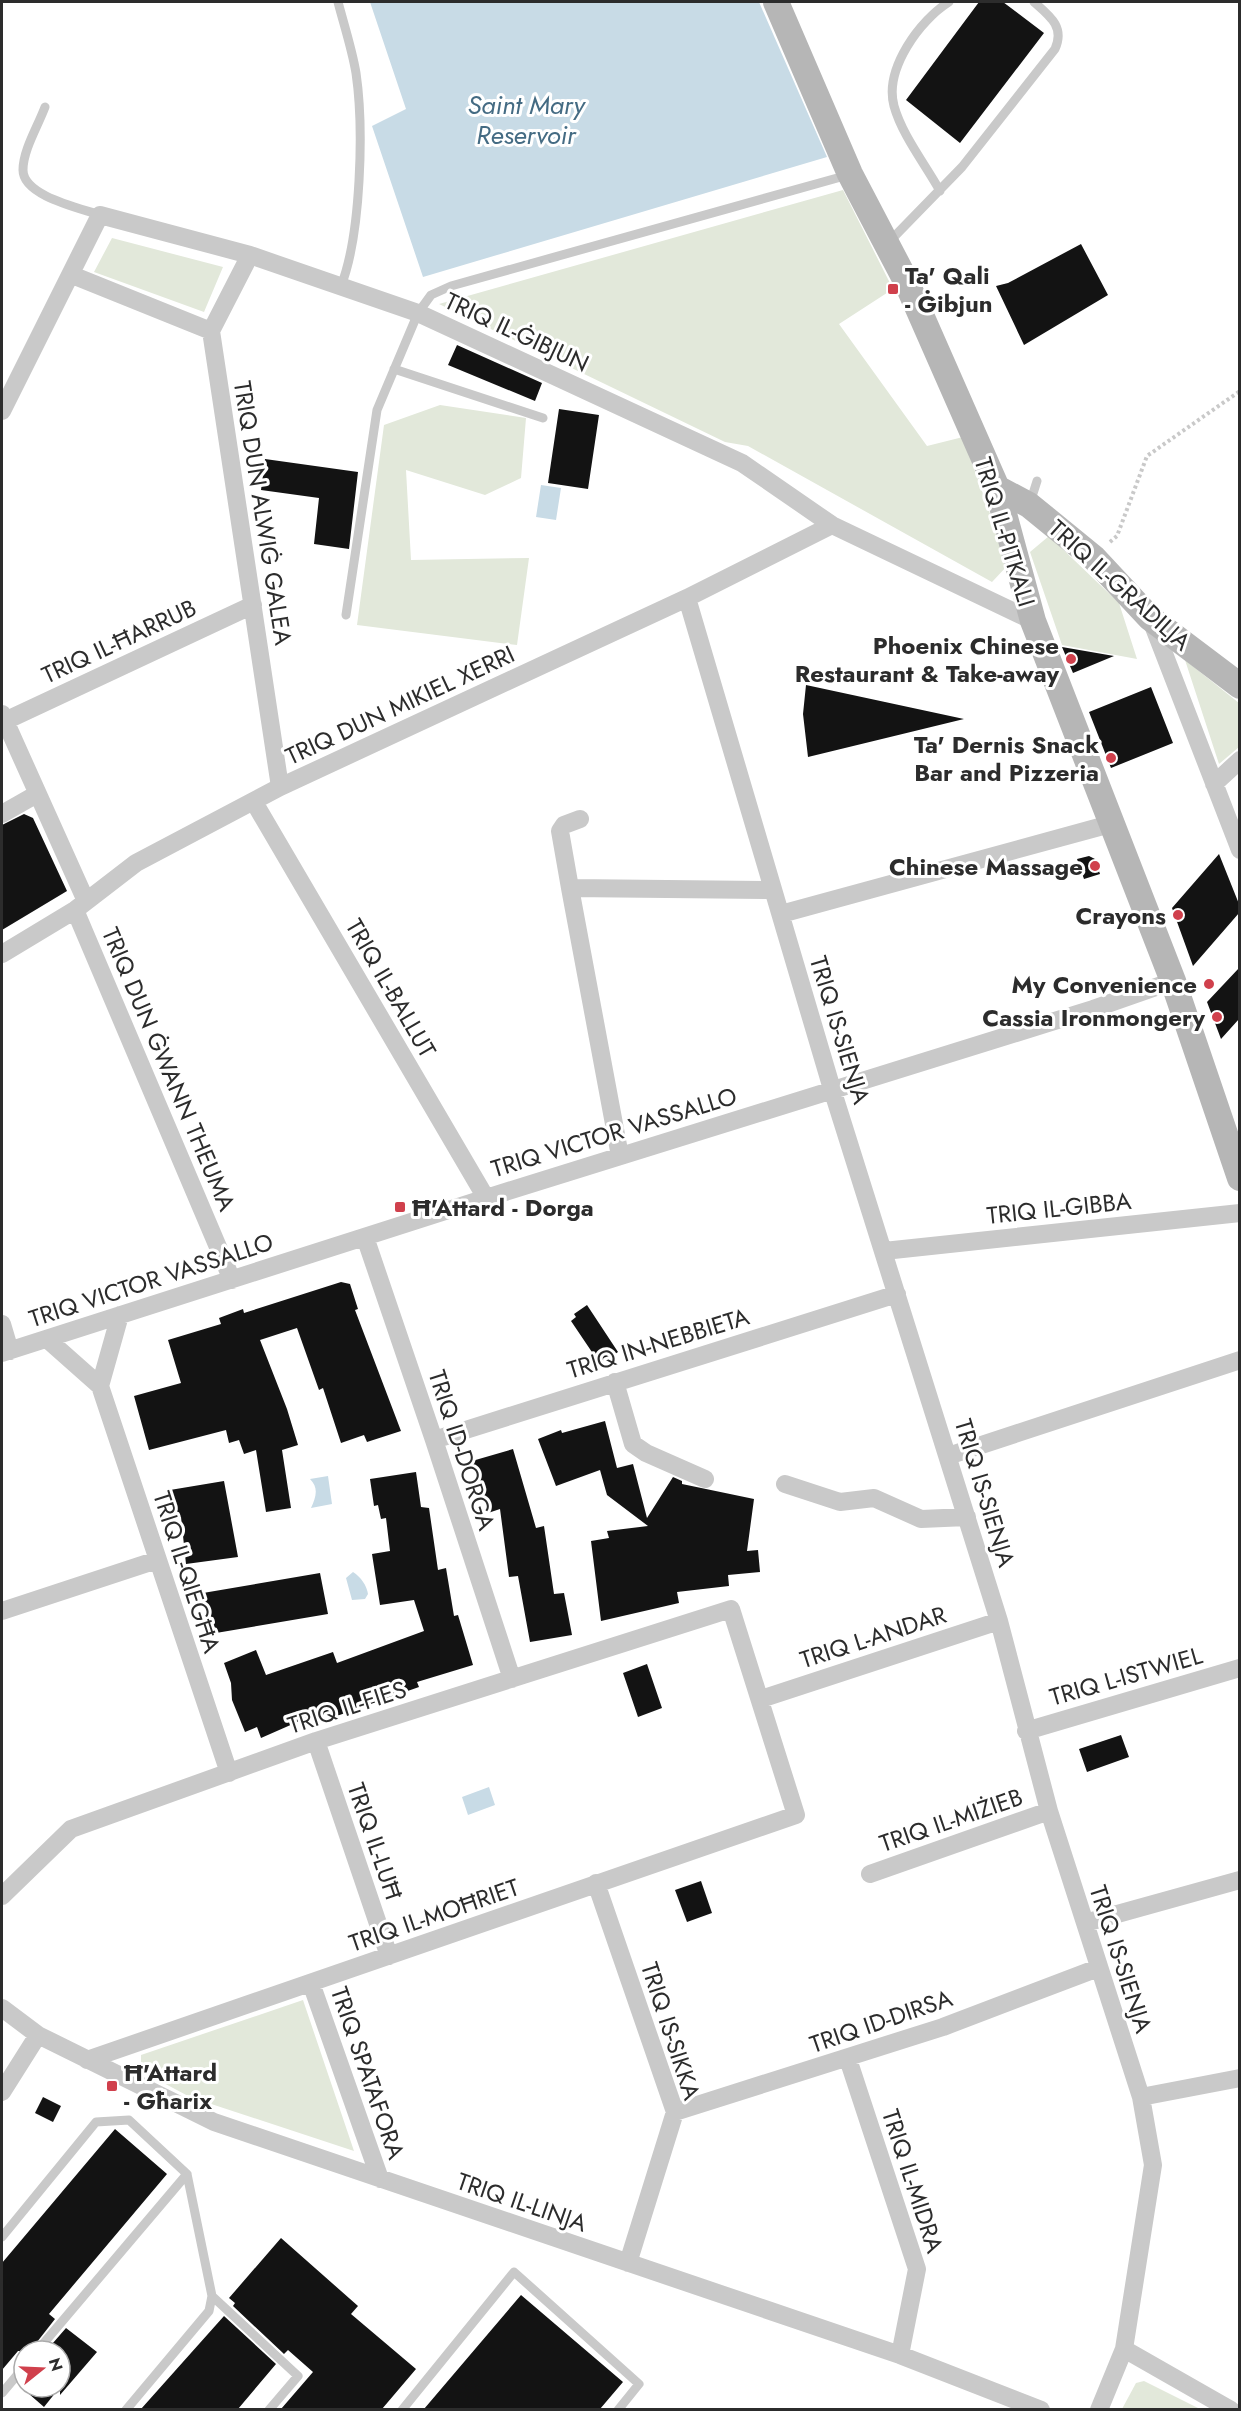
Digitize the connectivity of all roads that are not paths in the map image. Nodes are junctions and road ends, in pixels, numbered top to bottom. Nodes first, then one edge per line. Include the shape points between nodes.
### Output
1 (338, 2) edge
2 (776, 2) edge
3 (949, 2) edge
4 (1034, 2) edge
5 (45, 107) dead end
6 (850, 174) junction
7 (940, 190) junction
8 (100, 215) junction
9 (886, 246) junction
10 (250, 255) junction
11 (72, 275) junction
12 (341, 286) junction
13 (418, 313) junction
14 (210, 331) junction
15 (394, 369) junction
16 (2, 411) edge
17 (543, 418) dead end
18 (997, 488) junction
19 (832, 525) junction
20 (687, 598) junction
21 (253, 605) junction
22 (346, 615) dead end
23 (1150, 618) junction
24 (1033, 621) junction
25 (1239, 686) edge
26 (3, 718) edge
27 (1239, 760) edge
28 (1214, 784) junction
29 (280, 788) junction
30 (37, 794) junction
31 (254, 802) junction
32 (2, 814) edge
33 (580, 819) dead end
34 (1114, 823) junction
35 (1239, 850) edge
36 (570, 888) junction
37 (773, 891) junction
38 (80, 905) junction
39 (781, 914) junction
40 (2, 954) edge
41 (1173, 981) junction
42 (832, 1089) junction
43 (620, 1156) junction
44 (1239, 1178) edge
45 (486, 1198) junction
46 (1239, 1213) edge
47 (365, 1237) junction
48 (884, 1251) junction
49 (232, 1280) junction
50 (897, 1294) junction
51 (120, 1316) junction
52 (2, 1324) edge
53 (46, 1339) junction
54 (6, 1352) edge
55 (1239, 1360) edge
56 (615, 1382) junction
57 (100, 1386) junction
58 (435, 1440) junction
59 (948, 1456) junction
60 (705, 1479) dead end
61 (785, 1485) dead end
62 (967, 1517) junction
63 (157, 1560) junction
64 (2, 1611) edge
65 (999, 1621) junction
66 (1239, 1668) edge
67 (512, 1679) junction
68 (761, 1699) junction
69 (1026, 1731) junction
70 (316, 1741) junction
71 (229, 1773) junction
72 (1049, 1811) junction
73 (870, 1874) dead end
74 (1239, 1880) edge
75 (596, 1883) junction
76 (2, 1896) edge
77 (1084, 1923) junction
78 (389, 1956) junction
79 (1098, 1968) junction
80 (312, 1983) junction
81 (2, 2008) edge
82 (38, 2035) junction
83 (848, 2059) junction
84 (87, 2060) junction
85 (1239, 2078) edge
86 (2, 2092) edge
87 (1141, 2097) junction
88 (675, 2112) junction
89 (187, 2174) junction
90 (380, 2179) junction
91 (2, 2237) edge
92 (628, 2263) junction
93 (212, 2296) junction
94 (47, 2339) edge
95 (1124, 2349) junction
96 (900, 2355) junction
97 (12, 2381) edge
98 (2, 2393) edge
99 (1032, 2408) edge
100 (126, 2409) edge
101 (269, 2409) edge
102 (402, 2409) edge
103 (618, 2409) edge
104 (1099, 2409) edge
105 (1231, 2409) edge

1 - 12 lane via 356,72 360,114 355,228
2 - 6 street, TRIQ IL-PITKALI
3 - 7 lane via 919,27 893,84 898,116
4 - 7 lane via 1059,29 1060,39
5 - 8 lane, TRIQ IL-ĠIBJUN via 23,170 26,182 34,191
6 - 9 street, TRIQ IL-PITKALI
6 - 13 lane via 451,286 431,295
7 - 9 lane
8 - 10 street, TRIQ IL-ĠIBJUN
8 - 11 street
9 - 18 street, TRIQ IL-PITKALI via 906,281
10 - 12 street, TRIQ IL-ĠIBJUN
10 - 14 street
11 - 14 street
11 - 16 street
12 - 13 street, TRIQ IL-ĠIBJUN
13 - 15 lane
13 - 19 street, TRIQ IL-ĠIBJUN via 742,463
14 - 21 street, TRIQ DUN ALWIĠ GALEA
15 - 17 lane
15 - 22 lane via 377,410
18 - 23 street, TRIQ IL-GRADILJA via 1033,493
18 - 24 street, TRIQ IL-PITKALI
19 - 20 street, TRIQ DUN MIKIEL XERRI
19 - 24 street, TRIQ IL-ĠIBJUN
20 - 29 street, TRIQ DUN MIKIEL XERRI
20 - 37 street, TRIQ IS-SIENJA
21 - 26 street, TRIQ IL-ĦARRUB
21 - 29 street, TRIQ DUN ALWIĠ GALEA
23 - 25 street, TRIQ IL-GRADILJA
23 - 28 street
24 - 34 street, TRIQ IL-PITKALI
26 - 30 street, TRIQ DUN ĠWANN THEUMA
27 - 28 street
28 - 35 street
29 - 31 street, TRIQ DUN MIKIEL XERRI
30 - 32 street
30 - 38 street, TRIQ DUN ĠWANN THEUMA
31 - 38 street, TRIQ DUN MIKIEL XERRI via 135,862
31 - 45 street, TRIQ IL-BALLUT
33 - 36 street via 564,825 560,831
34 - 39 street
34 - 41 street, TRIQ IL-PITKALI
36 - 37 street
36 - 43 street
37 - 39 street, TRIQ IS-SIENJA
38 - 40 street, TRIQ DUN MIKIEL XERRI
38 - 49 street, TRIQ DUN ĠWANN THEUMA
39 - 42 street, TRIQ IS-SIENJA
41 - 42 street, TRIQ VICTOR VASSALLO
41 - 44 street, TRIQ IL-PITKALI
42 - 43 street, TRIQ VICTOR VASSALLO
42 - 48 street, TRIQ IS-SIENJA
43 - 45 street, TRIQ VICTOR VASSALLO
45 - 47 street, TRIQ VICTOR VASSALLO
46 - 48 street, TRIQ IL-GIBBA
47 - 49 street, TRIQ VICTOR VASSALLO
47 - 58 street, TRIQ ID-DORGA
48 - 50 street, TRIQ IS-SIENJA
49 - 51 street, TRIQ VICTOR VASSALLO
50 - 56 street, TRIQ IN-NEBBIETA
50 - 59 street, TRIQ IS-SIENJA
51 - 53 street, TRIQ VICTOR VASSALLO
51 - 57 street
52 - 54 street
53 - 54 street, TRIQ VICTOR VASSALLO
53 - 57 street
55 - 59 street
56 - 58 street, TRIQ IN-NEBBIETA
56 - 60 street via 633,1444
57 - 63 street, TRIQ IL-QIEGĦA
58 - 67 street, TRIQ ID-DORGA
59 - 62 street, TRIQ IS-SIENJA
61 - 62 street via 840,1502 874,1498 921,1519
62 - 65 street, TRIQ IS-SIENJA
63 - 64 street
63 - 71 street, TRIQ IL-QIEGĦA
65 - 68 street, TRIQ L-ANDAR
65 - 69 street, TRIQ IS-SIENJA
66 - 69 street, TRIQ L-ISTWIEL
67 - 68 street, TRIQ IL-FIES via 732,1609
67 - 70 street, TRIQ IL-FIES
68 - 75 street, TRIQ IL-MOĦRIET via 796,1815
69 - 72 street, TRIQ IS-SIENJA
70 - 71 street, TRIQ IL-FIES
70 - 78 street, TRIQ IL-LUĦ
71 - 76 street, TRIQ IL-FIES via 71,1829
72 - 73 street, TRIQ IL-MIŻIEB
72 - 77 street, TRIQ IS-SIENJA
74 - 77 street
75 - 78 street, TRIQ IL-MOĦRIET
75 - 88 street, TRIQ IS-SIKKA
77 - 79 street, TRIQ IS-SIENJA
78 - 80 street, TRIQ IL-MOĦRIET
79 - 83 street, TRIQ ID-DIRSA
79 - 87 street, TRIQ IS-SIENJA
80 - 84 street, TRIQ IL-MOĦRIET
80 - 90 street, TRIQ SPATAFORA
81 - 82 street, TRIQ IL-LINJA
82 - 84 street, TRIQ IL-LINJA
82 - 86 street
83 - 88 street, TRIQ ID-DIRSA
83 - 96 street, TRIQ IL-MIDRA via 917,2269
84 - 90 street, TRIQ IL-LINJA via 214,2122
85 - 87 street
87 - 95 street, TRIQ IS-SIENJA via 1153,2164
88 - 92 street, TRIQ IS-SIKKA
89 - 91 lane via 129,2120 96,2122
89 - 93 lane
89 - 94 lane
90 - 92 street, TRIQ IL-LINJA
92 - 96 street, TRIQ IL-LINJA
93 - 100 lane via 209,2311
93 - 101 lane via 298,2376
95 - 104 street, TRIQ IS-SIENJA
95 - 105 street
96 - 99 street, TRIQ IL-LINJA
97 - 98 lane
102 - 103 lane via 514,2272 639,2384

